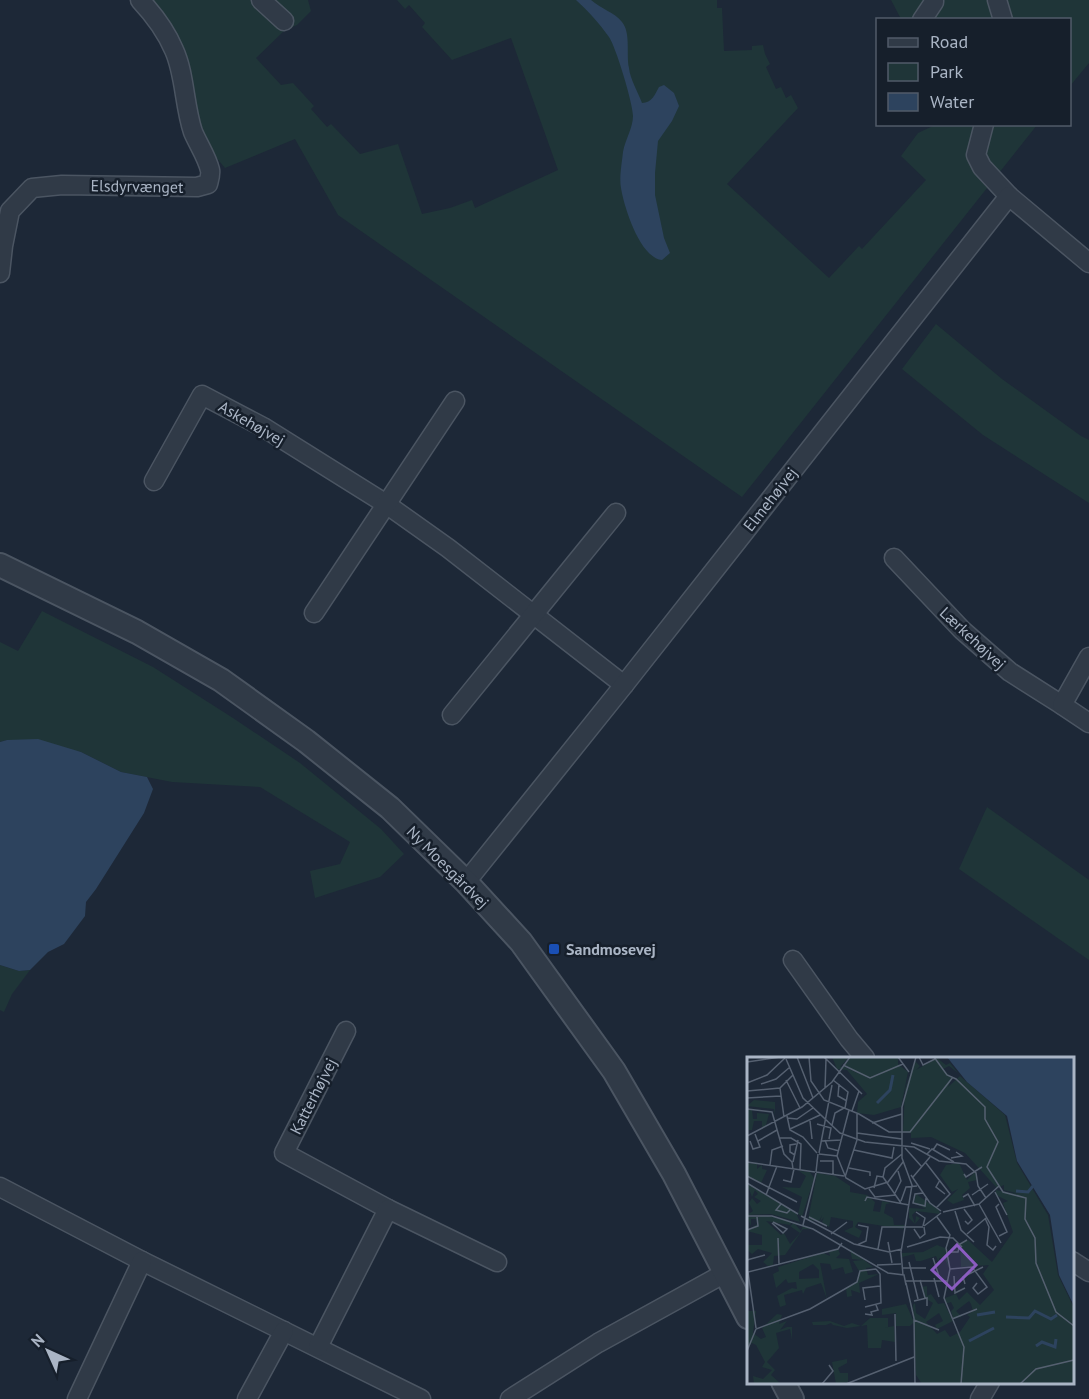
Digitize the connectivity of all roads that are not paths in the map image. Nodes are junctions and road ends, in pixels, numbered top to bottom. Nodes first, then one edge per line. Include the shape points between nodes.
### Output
1 (140, 0) edge
2 (261, 0) edge
3 (934, 0) edge
4 (997, 0) edge
5 (923, 18) edge
6 (1002, 18) edge
7 (284, 21) dead end
8 (983, 126) edge
9 (1009, 196) junction
10 (1089, 263) edge
11 (0, 273) edge
12 (455, 401) dead end
13 (154, 481) dead end
14 (386, 504) junction
15 (616, 513) dead end
16 (894, 558) dead end
17 (0, 565) edge
18 (314, 613) dead end
19 (534, 614) junction
20 (1089, 657) edge
21 (624, 685) junction
22 (1062, 705) junction
23 (452, 715) dead end
24 (1089, 723) edge
25 (466, 882) junction
26 (793, 960) dead end
27 (346, 1031) dead end
28 (863, 1057) edge
29 (0, 1187) edge
30 (388, 1209) junction
31 (142, 1261) junction
32 (497, 1262) dead end
33 (1074, 1262) edge
34 (1089, 1272) edge
35 (725, 1273) junction
36 (747, 1315) edge
37 (284, 1331) junction
38 (318, 1347) junction
39 (784, 1384) edge
40 (989, 1384) edge
41 (77, 1399) edge
42 (246, 1399) edge
43 (421, 1399) edge
44 (510, 1399) edge
45 (792, 1399) edge
46 (981, 1399) edge

1 - 11 street, Elsdyrvænget via 154,15 175,52 187,110 210,172 208,184 32,188 10,211
2 - 7 street
3 - 5 street
4 - 6 street
8 - 9 street via 976,154 982,167
9 - 10 street
9 - 21 street, Elmehøjvej
12 - 14 street
13 - 14 street, Askehøjvej via 202,395 263,427
14 - 18 street
14 - 19 street, Askehøjvej
15 - 19 street
16 - 22 street, Lærkehøjvej via 962,630 1010,672
17 - 25 street, Ny Moesgårdvej via 137,632 221,680 390,808
19 - 21 street, Askehøjvej
19 - 23 street
20 - 22 street
21 - 25 street, Elmehøjvej
22 - 24 street, Lærkehøjvej
25 - 35 street, Ny Moesgårdvej via 521,942 615,1071
26 - 28 street
27 - 30 street, Katterhøjvej via 284,1154
29 - 31 street
30 - 32 street, Katterhøjvej
30 - 38 street
31 - 37 street
31 - 41 street
33 - 34 street
35 - 36 street, Ny Moesgårdvej
35 - 44 street via 598,1343
37 - 38 street
37 - 42 street
38 - 43 street
39 - 45 street
40 - 46 street

